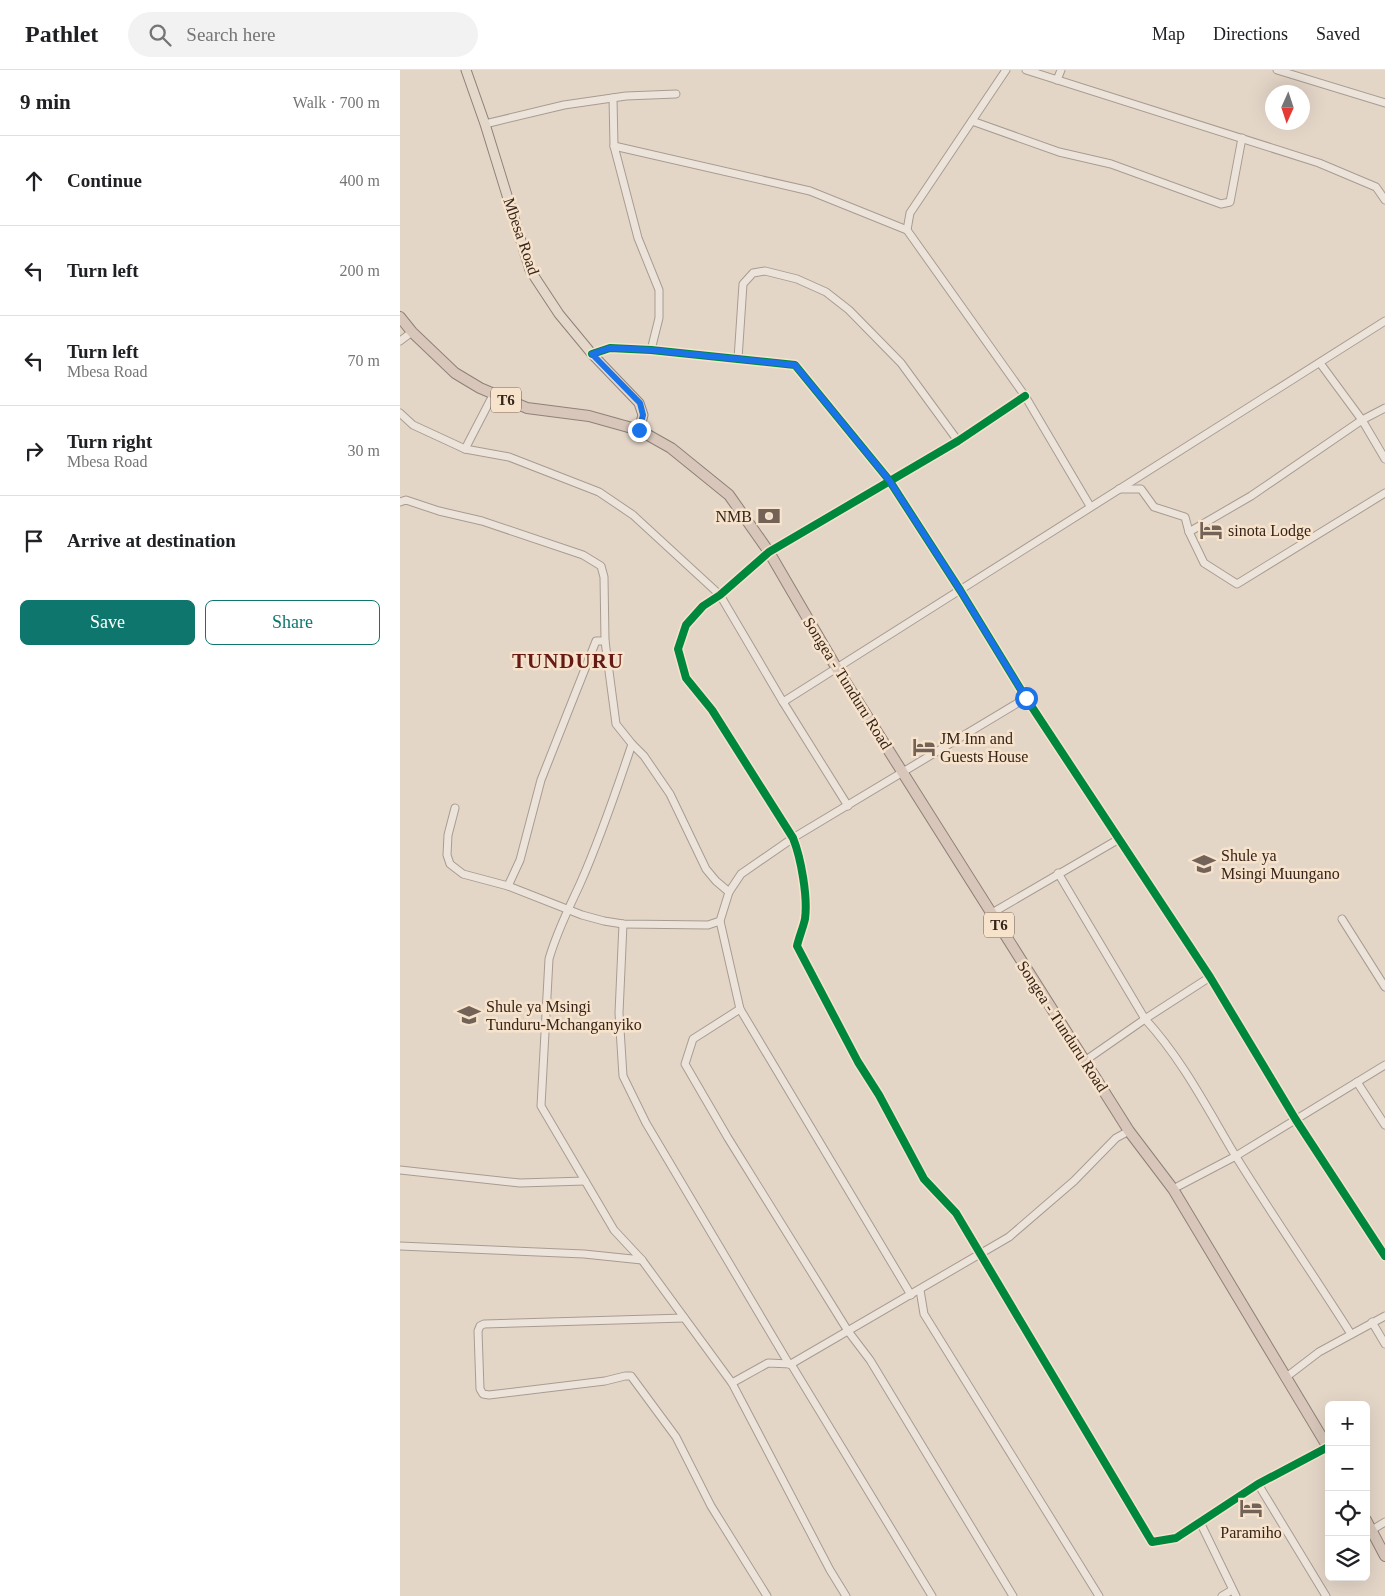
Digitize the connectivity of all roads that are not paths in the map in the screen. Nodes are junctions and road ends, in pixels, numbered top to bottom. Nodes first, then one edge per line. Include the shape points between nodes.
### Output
1 (466, 70) edge
2 (1006, 70) edge
3 (1026, 70) edge
4 (1060, 70) edge
5 (1276, 70) edge
6 (1057, 80) junction
7 (676, 94) dead end
8 (613, 98) junction
9 (1385, 103) edge
10 (972, 121) junction
11 (485, 124) junction
12 (1242, 138) junction
13 (614, 146) junction
14 (1385, 200) edge
15 (907, 230) junction
16 (400, 317) edge
17 (1385, 321) edge
18 (412, 332) junction
19 (400, 341) edge
20 (651, 350) junction
21 (592, 354) junction
22 (738, 359) junction
23 (1320, 363) junction
24 (493, 395) junction
25 (1025, 396) junction
26 (1385, 408) edge
27 (400, 413) edge
28 (1362, 420) junction
29 (639, 430) junction
30 (958, 441) junction
31 (465, 449) junction
32 (1385, 459) edge
33 (889, 480) junction
34 (1118, 489) junction
35 (1385, 493) edge
36 (400, 502) edge
37 (1090, 506) junction
38 (1189, 532) junction
39 (770, 552) junction
40 (960, 590) junction
41 (720, 595) junction
42 (605, 641) junction
43 (836, 667) junction
44 (1026, 698) junction
45 (783, 702) junction
46 (632, 744) junction
47 (903, 772) junction
48 (848, 806) junction
49 (455, 808) dead end
50 (793, 838) junction
51 (1118, 839) junction
52 (1058, 873) junction
53 (508, 886) junction
54 (729, 892) junction
55 (567, 909) junction
56 (992, 913) junction
57 (1342, 919) dead end
58 (720, 921) junction
59 (623, 924) junction
60 (1210, 977) junction
61 (1385, 987) edge
62 (740, 1009) junction
63 (1145, 1019) junction
64 (1086, 1060) junction
65 (1385, 1065) edge
66 (1357, 1082) junction
67 (1296, 1120) junction
68 (1385, 1125) edge
69 (1129, 1131) junction
70 (1236, 1156) junction
71 (400, 1170) edge
72 (585, 1180) junction
73 (1172, 1189) junction
74 (400, 1246) edge
75 (979, 1254) junction
76 (1385, 1256) edge
77 (642, 1260) junction
78 (920, 1290) junction
79 (911, 1295) junction
80 (1385, 1316) edge
81 (684, 1318) junction
82 (1372, 1322) junction
83 (848, 1331) junction
84 (1351, 1334) junction
85 (1385, 1344) edge
86 (790, 1364) junction
87 (1285, 1378) junction
88 (732, 1383) junction
89 (1327, 1446) edge
90 (1325, 1450) edge
91 (1258, 1484) junction
92 (1200, 1522) junction
93 (1385, 1522) edge
94 (1370, 1527) edge
95 (1372, 1530) junction
96 (1385, 1556) edge
97 (1234, 1593) edge
98 (767, 1596) edge
99 (846, 1596) edge
100 (932, 1596) edge
101 (1013, 1596) edge
102 (1099, 1596) edge
103 (1222, 1596) edge
104 (1326, 1596) edge

1 - 11 main road, Mbesa Road
2 - 10 street
3 - 6 street
4 - 6 street
5 - 9 street
6 - 12 street
7 - 8 street
8 - 11 street via 564,105
8 - 13 street
10 - 12 street via 1059,152 1111,164 1222,204 1230,202
10 - 15 street via 910,213
11 - 21 main road, Mbesa Road via 530,270 559,314
12 - 14 street via 1319,163 1376,187
13 - 15 street via 810,191
13 - 20 street via 638,238 659,290 659,318
15 - 25 street
16 - 18 highway, T6
17 - 23 street
18 - 19 street
18 - 24 highway, T6 via 455,373
20 - 21 street via 610,348
20 - 22 street
21 - 29 main road, Mbesa Road via 640,403 643,415
22 - 30 street via 744,284 753,273 764,271 797,279 826,292 849,310 900,363
22 - 33 street via 795,365
23 - 28 street
23 - 34 street
24 - 29 highway, T6 via 527,408 589,416
24 - 31 street
25 - 30 street
25 - 37 street
26 - 28 street
27 - 31 street via 413,425
28 - 32 street
28 - 38 street via 1251,496
29 - 39 highway, Songea - Tunduru Road / T6 via 671,448 729,495
30 - 33 street
31 - 41 street via 509,457 599,492 633,515
33 - 39 street
33 - 40 street
34 - 37 street
34 - 38 street via 1141,489 1154,507 1185,516
35 - 38 street via 1237,584 1204,563
36 - 42 street via 406,500 482,521 583,555 601,566
37 - 40 street
39 - 41 street
39 - 43 highway, Songea - Tunduru Road / T6
40 - 43 street
40 - 44 street
41 - 45 street
41 - 50 street via 686,625 678,649 686,678 712,710
42 - 46 street via 616,724
42 - 53 street via 596,641 582,675 541,780 520,860
43 - 45 street
43 - 47 highway, Songea - Tunduru Road / T6
44 - 47 street
44 - 51 street
45 - 48 street
46 - 54 street via 670,794 706,869
46 - 55 street via 613,802
47 - 48 street
47 - 56 highway, Songea - Tunduru Road / T6
48 - 50 street
49 - 53 street via 447,845 450,864 463,874
50 - 54 street via 741,874
50 - 75 street via 799,853 805,919 797,946 924,1179 956,1213
51 - 52 street
51 - 60 street
52 - 56 street
52 - 63 street
53 - 55 street
54 - 58 street
55 - 59 street
55 - 72 street via 549,959 542,1106
56 - 64 highway, Songea - Tunduru Road / T6
57 - 61 street
58 - 59 street via 695,926
58 - 62 street
59 - 86 street via 619,1014 623,1076 646,1123
60 - 63 street
60 - 67 street
62 - 79 street
62 - 83 street via 693,1039 685,1064
63 - 64 street
63 - 70 street via 1179,1060
64 - 69 highway, Songea - Tunduru Road / T6
65 - 66 street
66 - 67 street
66 - 68 street
67 - 70 street
67 - 76 street
69 - 73 highway, Songea - Tunduru Road / T6
69 - 75 street via 1116,1138 1074,1181 1009,1237
70 - 73 street
70 - 84 street
71 - 72 street via 520,1183
72 - 77 street via 614,1230
73 - 87 highway, Songea - Tunduru Road / T6
74 - 77 street via 584,1254
75 - 78 street
75 - 92 street via 1152,1542 1176,1538
77 - 81 street
78 - 79 street
78 - 102 street via 924,1314
79 - 83 street
80 - 82 street
81 - 88 street
81 - 98 street via 484,1324 478,1332 480,1388 483,1394 488,1395 631,1376 676,1437 711,1506
82 - 84 street
82 - 85 street
83 - 86 street
83 - 101 street via 870,1360
84 - 87 street via 1319,1352
86 - 88 street via 768,1363
86 - 100 street
87 - 89 highway, Songea - Tunduru Road / T6
88 - 99 street
90 - 91 street
91 - 92 street
91 - 104 street
92 - 97 street
93 - 95 street
94 - 95 highway
95 - 96 highway
97 - 103 street

